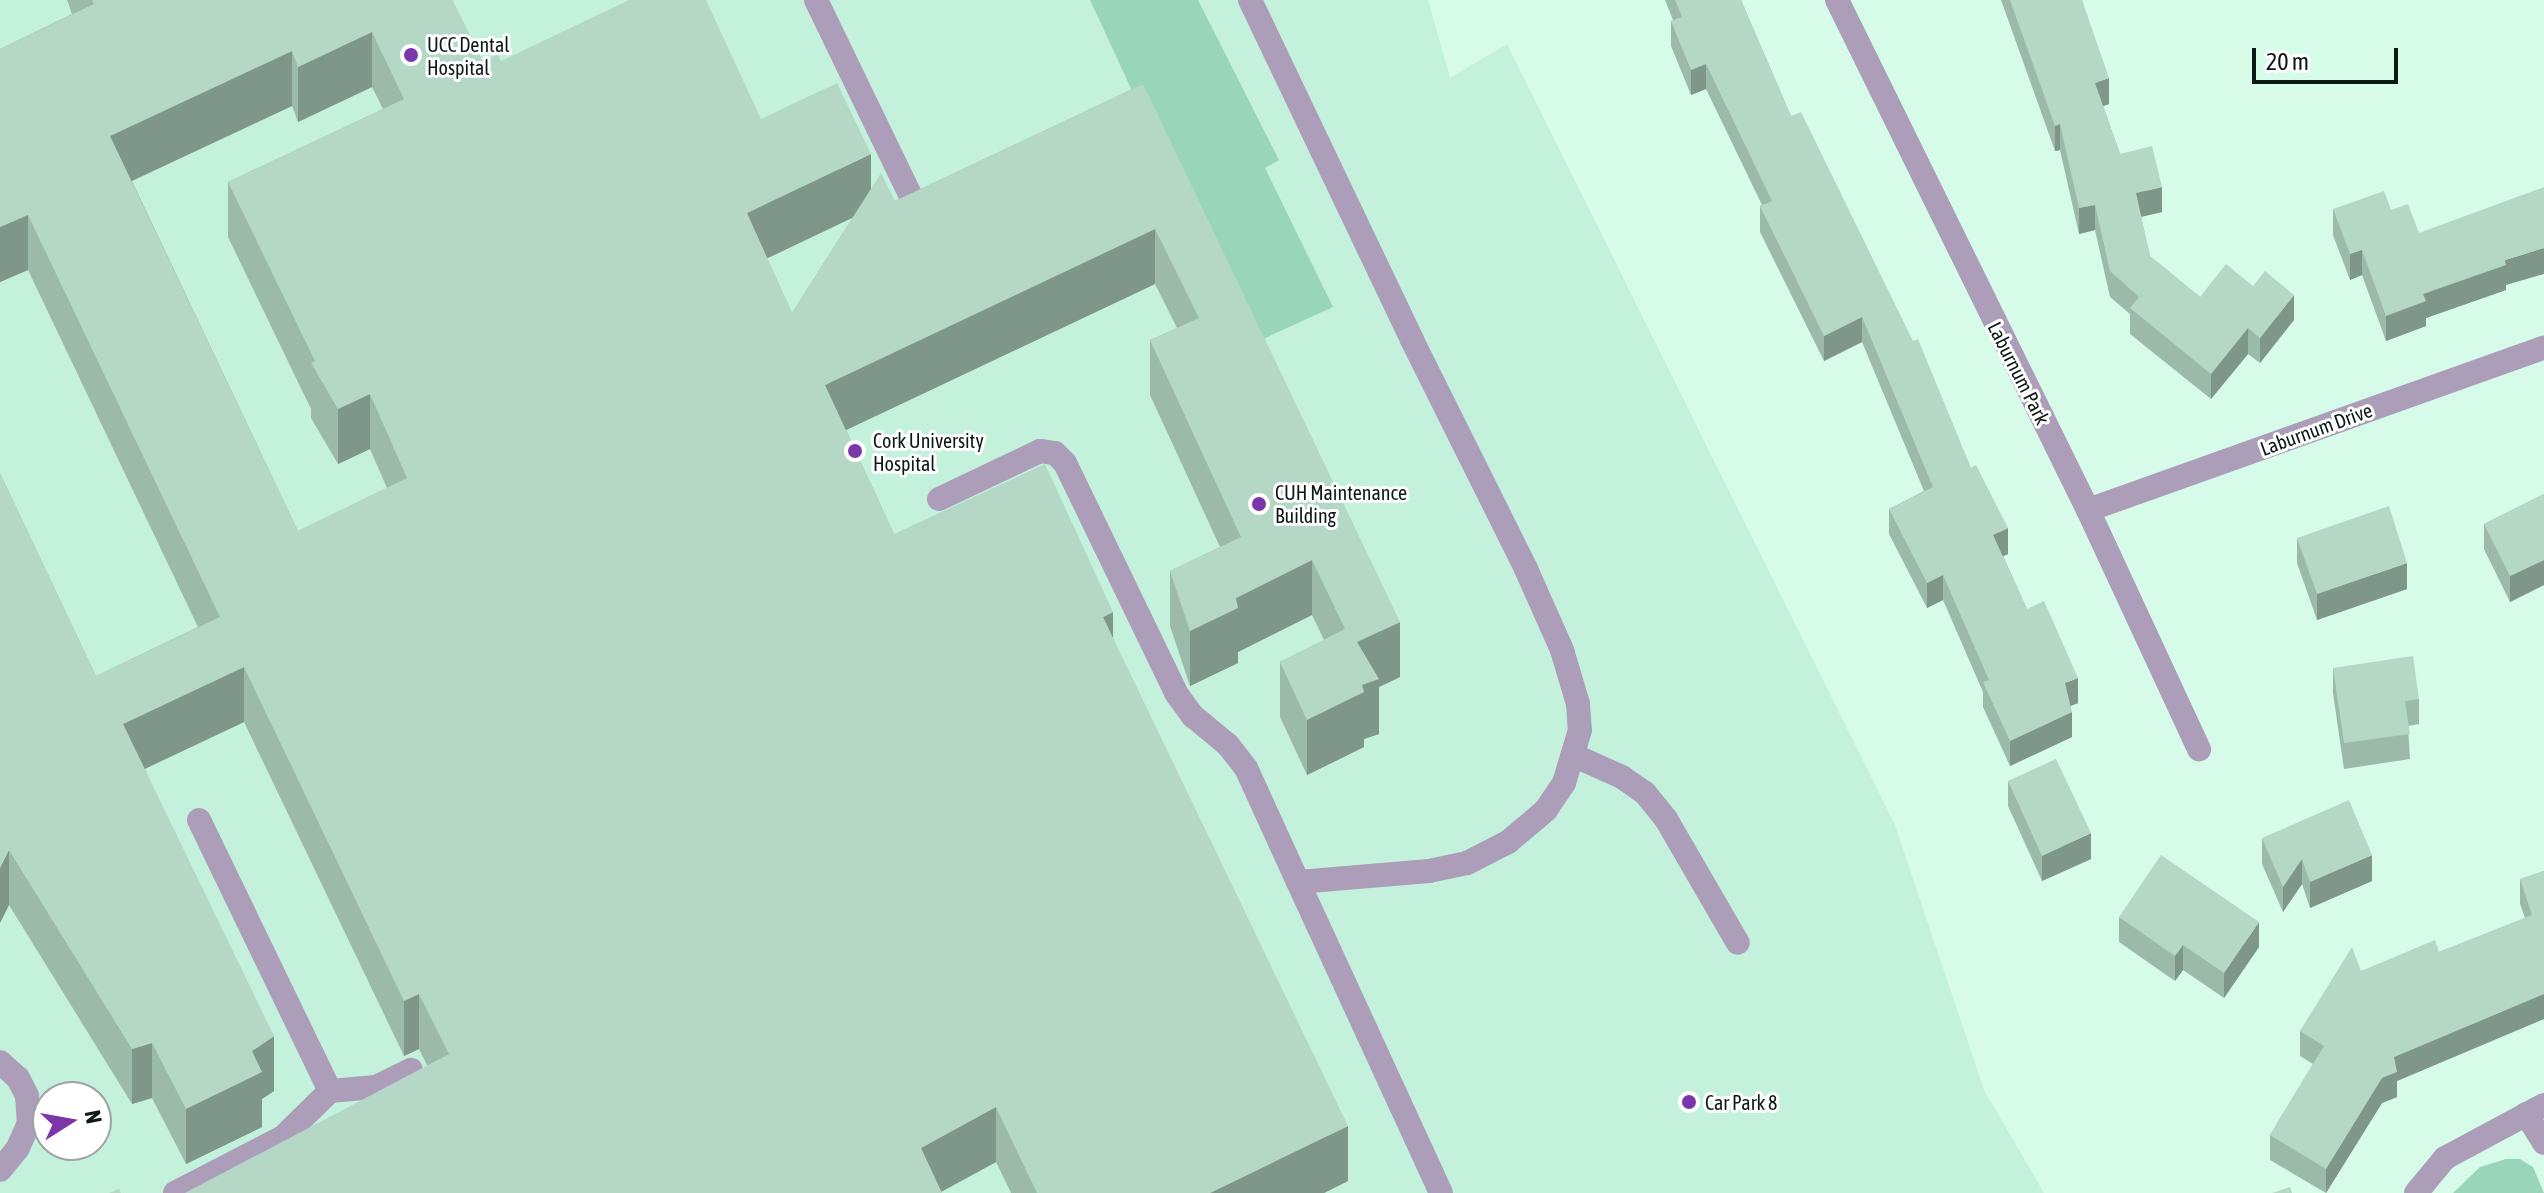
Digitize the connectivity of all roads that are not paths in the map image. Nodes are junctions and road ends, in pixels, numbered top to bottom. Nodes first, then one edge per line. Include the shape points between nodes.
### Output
1 (816, 0) edge
2 (1250, 0) edge
3 (1837, 0) edge
4 (919, 213) edge
5 (2544, 348) edge
6 (939, 499) dead end
7 (2088, 510) junction
8 (2199, 749) dead end
9 (1575, 756) junction
10 (199, 820) dead end
11 (1298, 882) junction
12 (1738, 943) dead end
13 (0, 1062) edge
14 (411, 1070) edge
15 (330, 1091) junction
16 (2535, 1109) edge
17 (2544, 1143) edge
18 (0, 1170) edge
19 (175, 1193) edge
20 (1441, 1193) edge
21 (2416, 1193) edge

1 - 4 street
2 - 9 street via 1562,650 1578,704
3 - 7 street, Laburnum Park
5 - 7 street, Laburnum Drive
6 - 11 street via 1040,451 1055,453 1065,463 1176,693 1246,768
7 - 8 street, Laburnum Park
9 - 11 street via 1546,810 1488,854 1429,871
9 - 12 street via 1645,793 1666,819
10 - 15 street
11 - 20 street
13 - 18 street via 18,1078 27,1096 29,1123
14 - 15 street via 376,1087
15 - 19 street via 283,1137
16 - 17 street
16 - 21 street via 2445,1158

